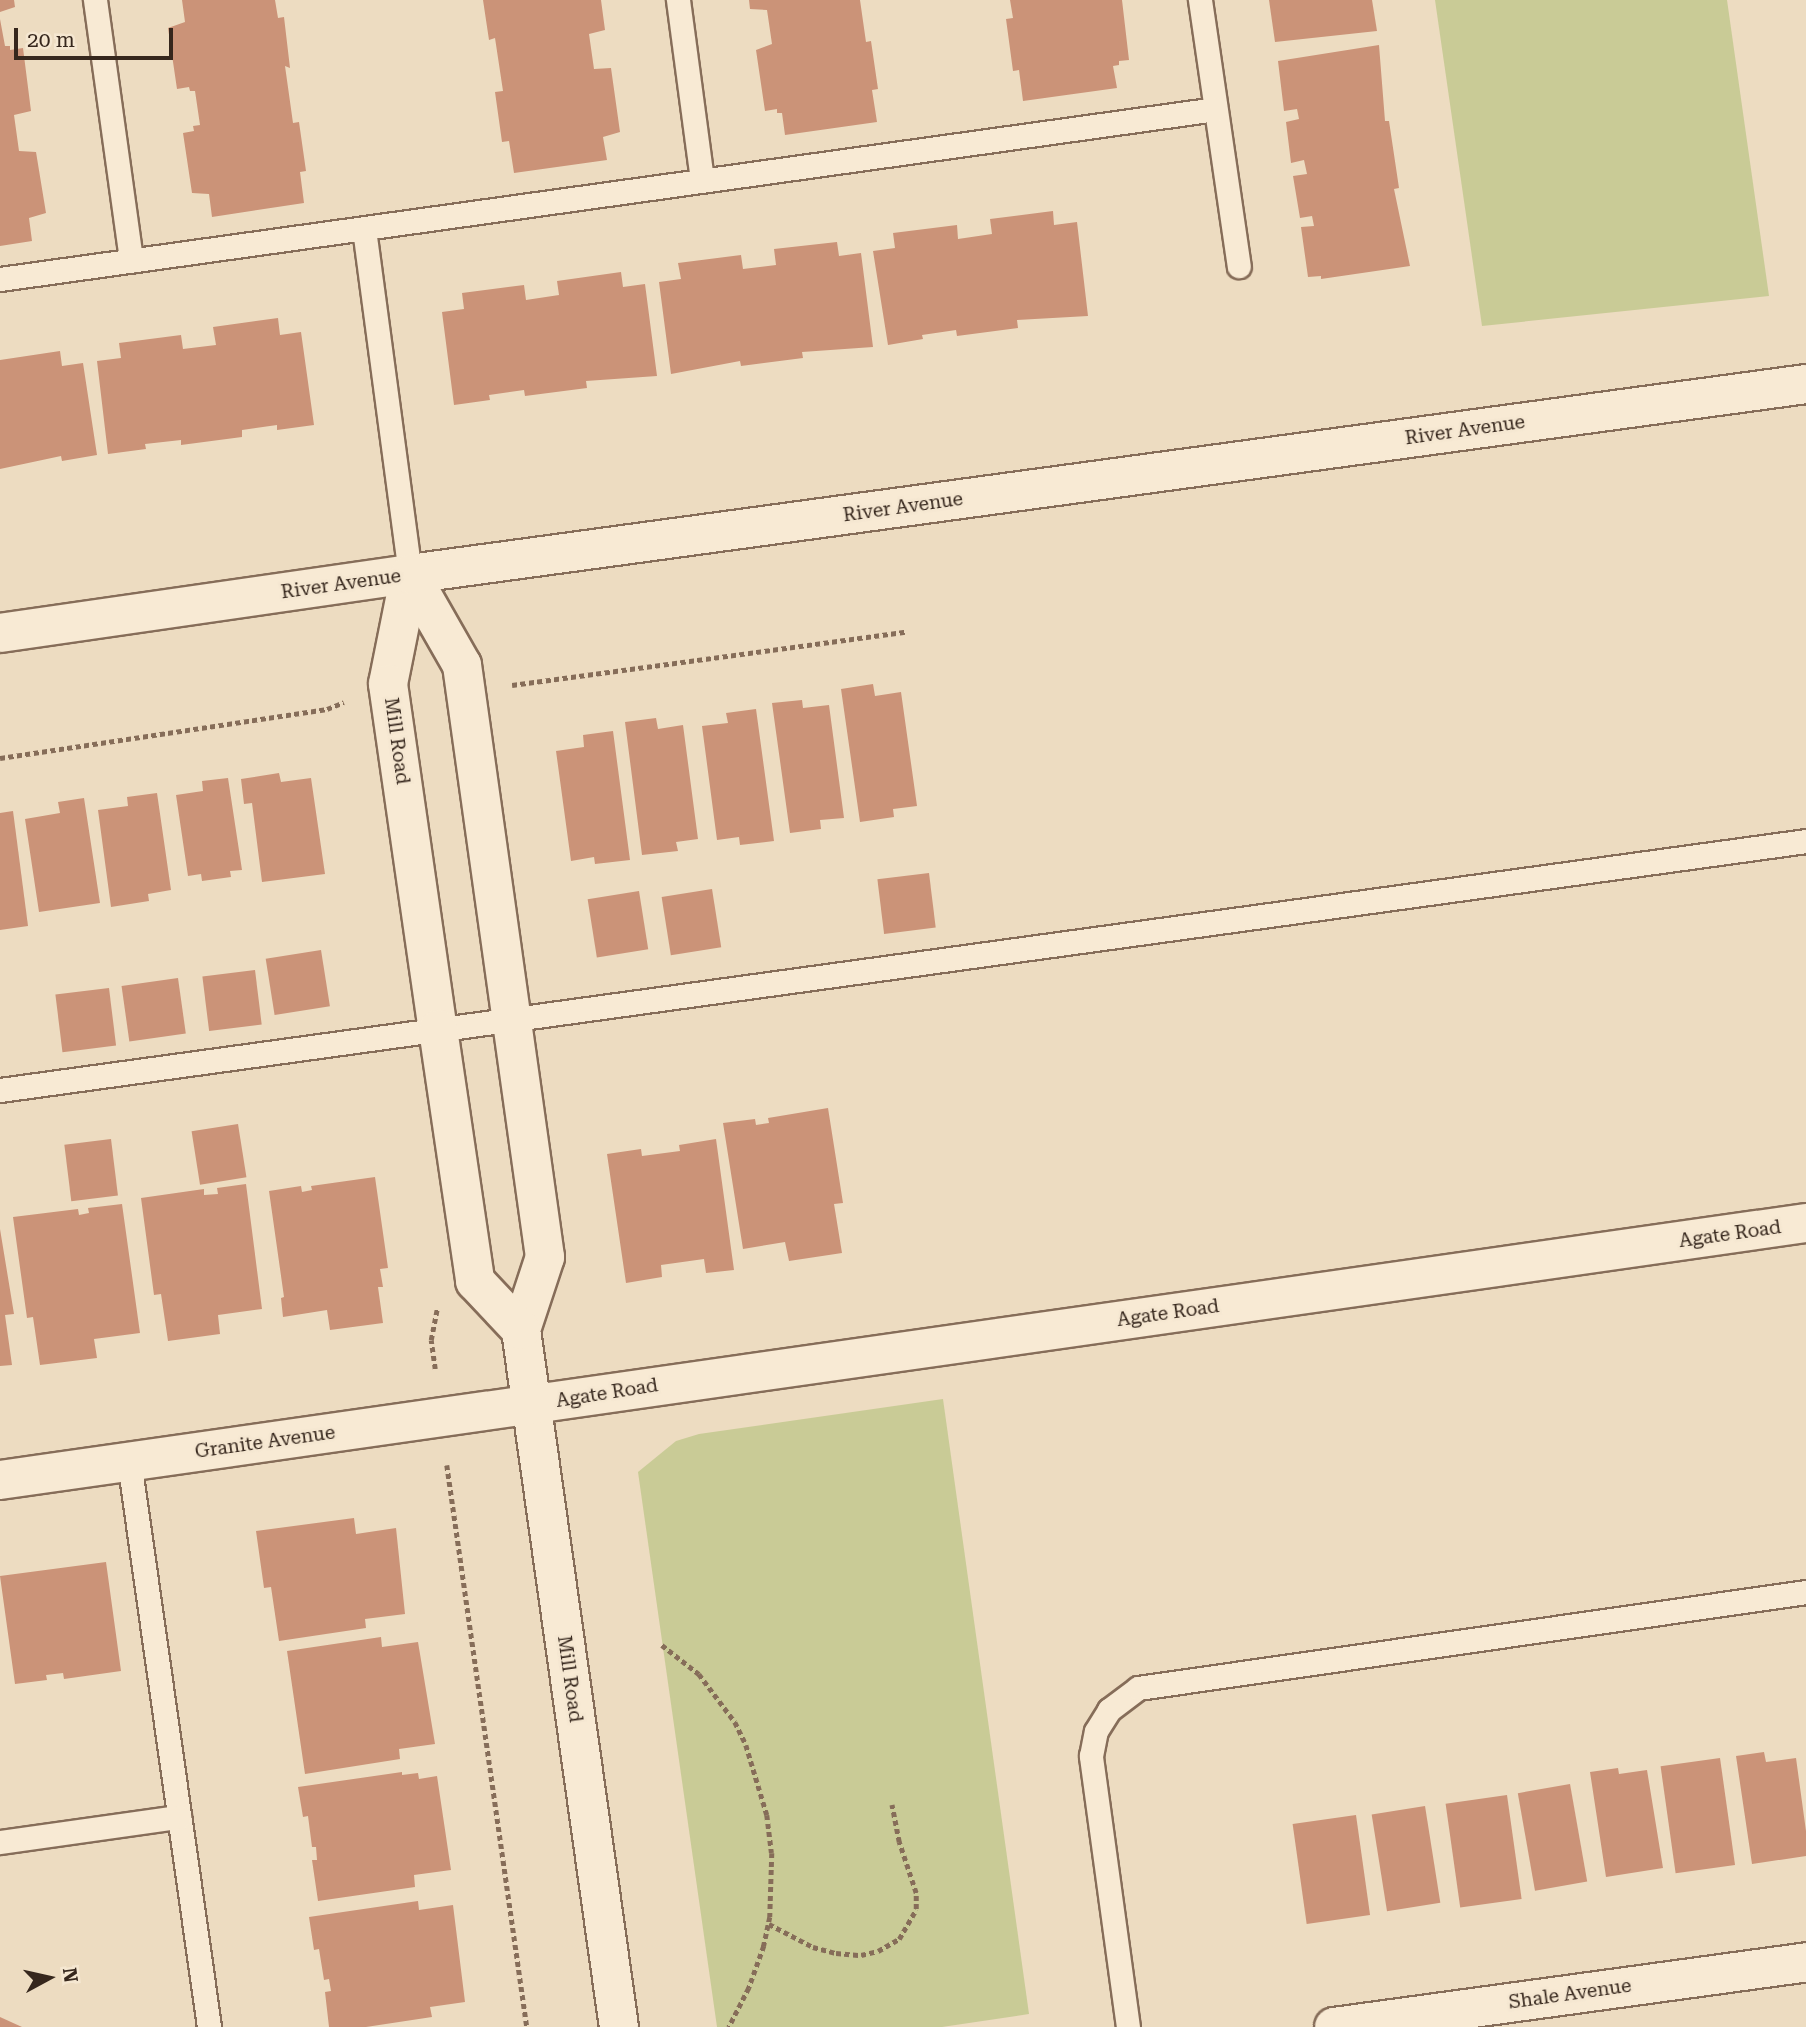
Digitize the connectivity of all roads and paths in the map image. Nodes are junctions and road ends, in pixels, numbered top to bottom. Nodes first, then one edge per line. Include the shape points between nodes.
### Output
1 (95, 0) edge
2 (678, 0) edge
3 (1200, 0) edge
4 (1215, 109) junction
5 (702, 180) junction
6 (364, 229) junction
7 (131, 261) junction
8 (1239, 265) dead end
9 (0, 279) edge
10 (1806, 384) edge
11 (410, 574) junction
12 (905, 632) dead end
13 (0, 633) edge
14 (509, 685) dead end
15 (349, 700) dead end
16 (0, 758) edge
17 (1806, 841) edge
18 (512, 1018) junction
19 (438, 1029) junction
20 (0, 1090) edge
21 (1806, 1223) edge
22 (521, 1330) junction
23 (531, 1404) junction
24 (129, 1461) junction
25 (0, 1480) edge
26 (453, 1505) dead end
27 (1806, 1592) edge
28 (662, 1645) dead end
29 (892, 1805) dead end
30 (179, 1816) junction
31 (0, 1842) edge
32 (769, 1924) junction
33 (1806, 1962) edge
34 (209, 2027) edge
35 (527, 2027) edge
36 (619, 2027) edge
37 (729, 2027) edge
38 (1128, 2027) edge
39 (1334, 2027) edge

1 - 7 lane
2 - 5 lane
3 - 4 lane
4 - 5 lane
4 - 8 lane
5 - 6 lane
6 - 7 lane
6 - 11 lane
7 - 9 lane
10 - 11 street, River Avenue
11 - 13 street, River Avenue
11 - 18 street, Mill Road via 462,666
11 - 19 street, Mill Road via 388,684
12 - 14 path
15 - 16 path via 327,709
17 - 18 lane
18 - 19 lane
18 - 22 street, Mill Road via 545,1257
19 - 20 lane
19 - 22 street, Mill Road via 475,1281
21 - 23 street, Agate Road
22 - 23 street, Mill Road
23 - 24 street, Granite Avenue
23 - 36 street, Mill Road
24 - 25 street, Granite Avenue
24 - 30 lane
26 - 35 path
27 - 38 lane via 1138,1688 1109,1710 1096,1731 1091,1756
28 - 32 path via 716,1694 746,1745 767,1815 772,1853
29 - 32 path via 916,1893 916,1909 899,1939 861,1955 836,1953 813,1947
30 - 31 lane
30 - 34 lane
32 - 37 path via 749,1989
33 - 39 street, Shale Avenue

